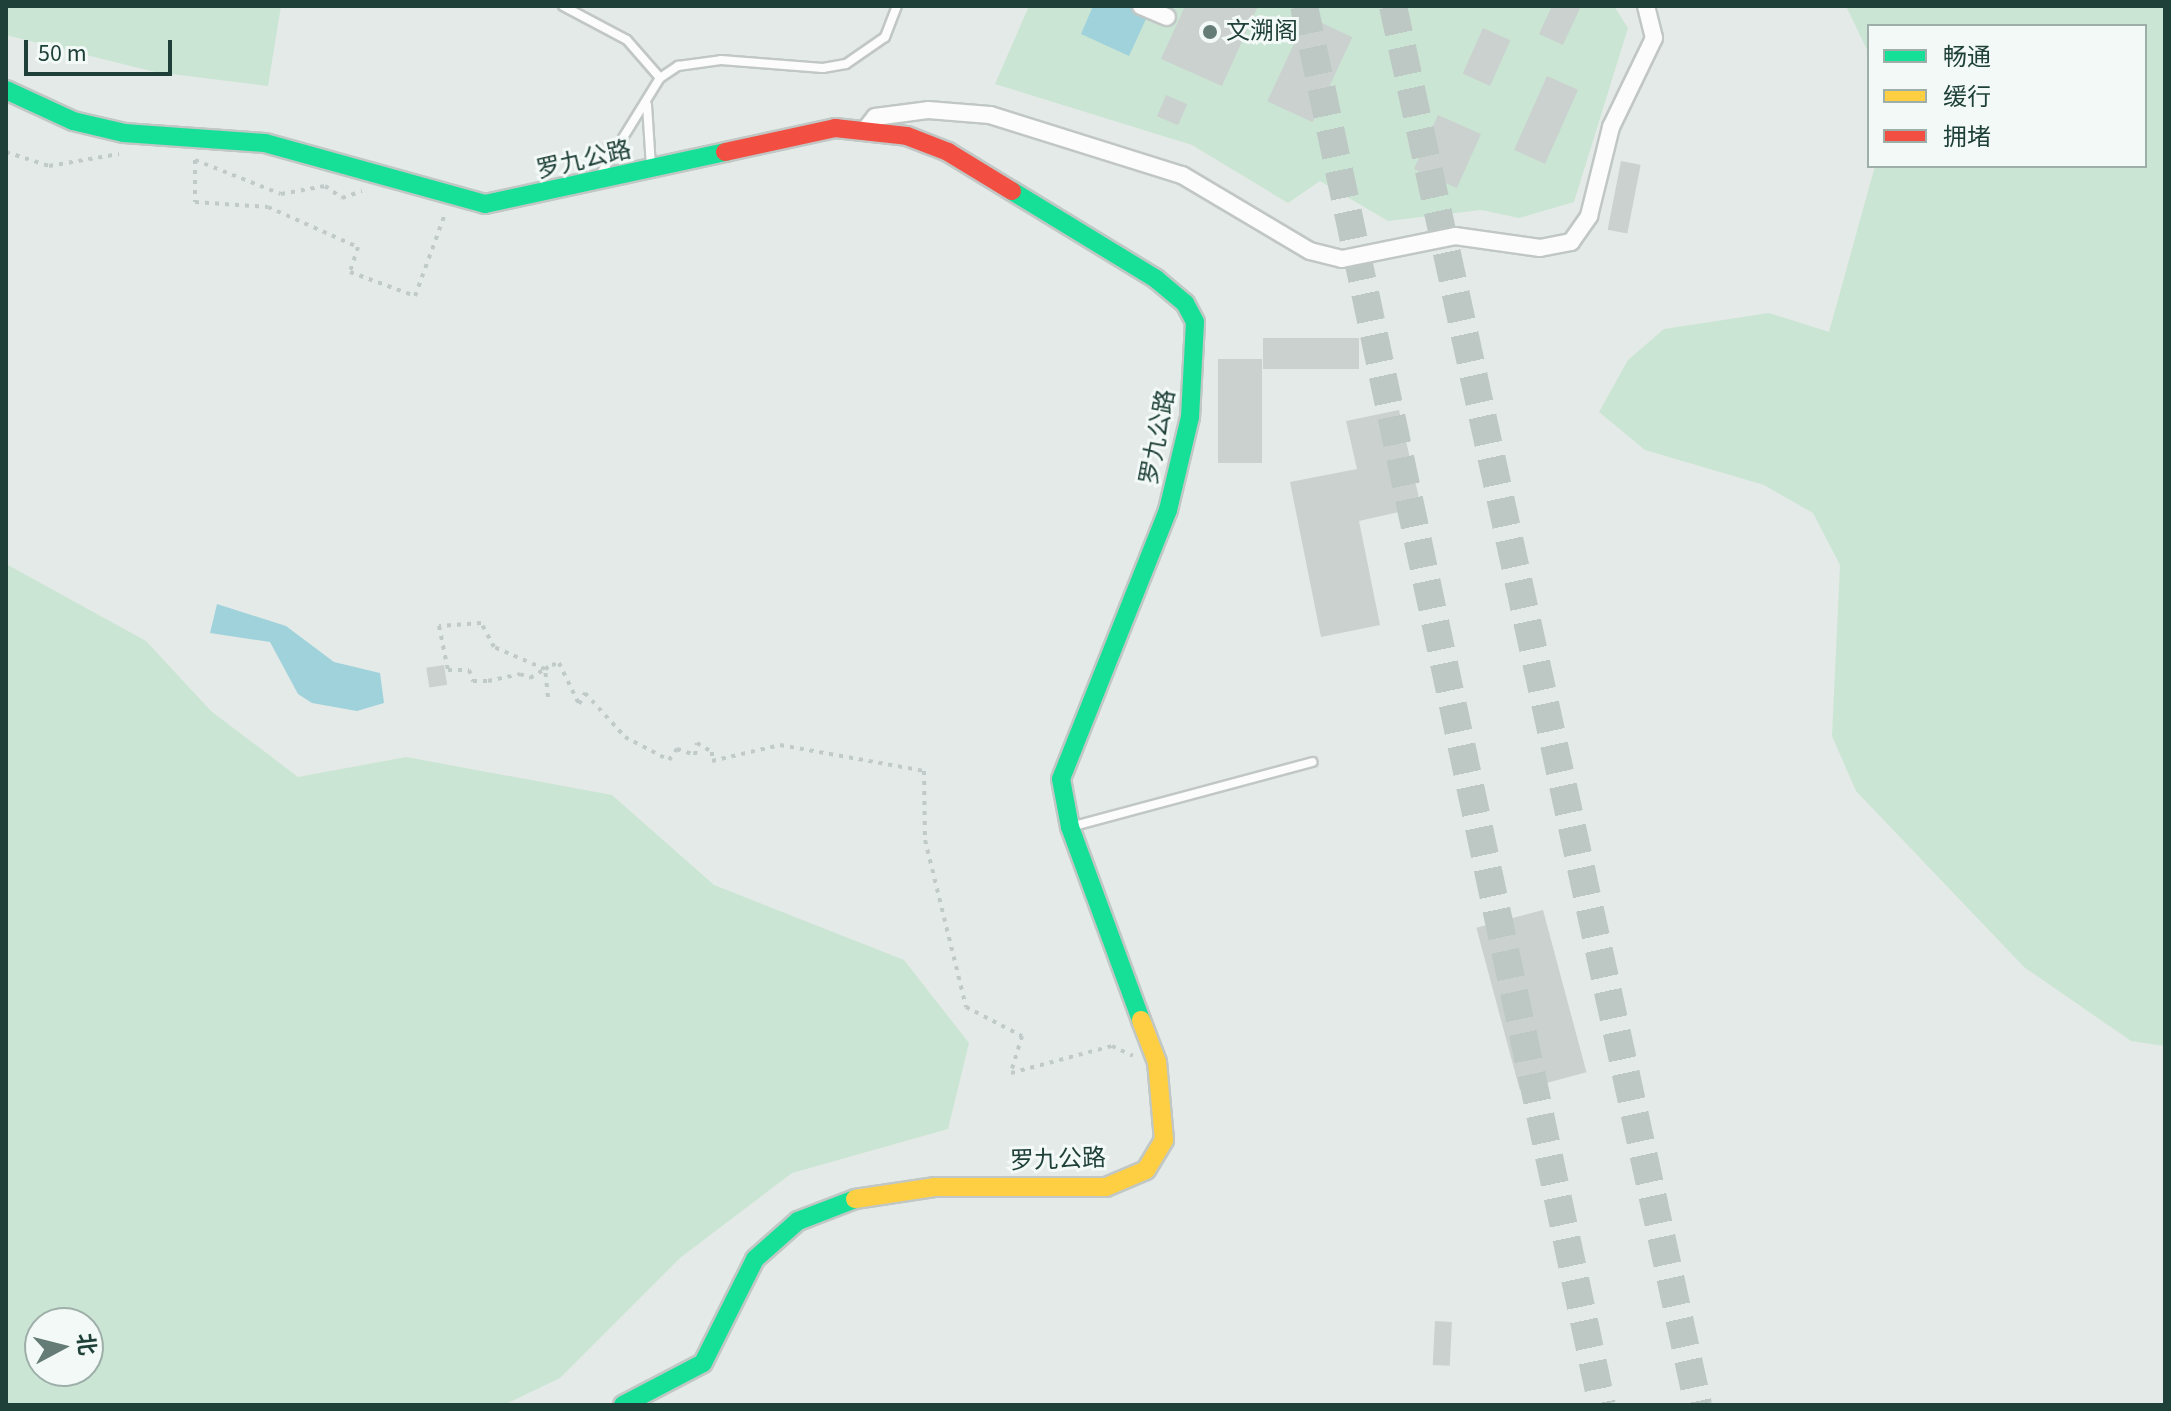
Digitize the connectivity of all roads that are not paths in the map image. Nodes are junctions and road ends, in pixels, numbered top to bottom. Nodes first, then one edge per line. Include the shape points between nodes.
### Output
1 (563, 6) edge
2 (897, 6) edge
3 (1141, 6) edge
4 (1646, 6) edge
5 (1163, 15) dead end
6 (660, 78) junction
7 (6, 90) edge
8 (647, 105) junction
9 (865, 130) junction
10 (651, 169) junction
11 (595, 182) junction
12 (1312, 762) dead end
13 (1070, 827) junction
14 (623, 1405) edge

1 - 6 lane via 627,40
2 - 6 lane via 885,37 846,64 699,60
3 - 5 street
4 - 9 street via 1654,38 1611,127 1589,216 1571,242 1540,248 1455,236 1342,259 1310,251 1182,175 990,115 928,110 875,117
6 - 8 lane
7 - 11 street, 罗九公路 via 73,121 124,133 265,143 485,204
8 - 10 lane
8 - 11 lane
9 - 10 street, 罗九公路 via 835,128
9 - 13 street, 罗九公路 via 907,136 948,152 1156,279 1185,303 1195,322 1190,417 1168,510 1061,779
10 - 11 street, 罗九公路
12 - 13 lane
13 - 14 street, 罗九公路 via 1122,955 1157,1062 1166,1123 1164,1140 1146,1170 1106,1187 934,1187 867,1195 798,1221 755,1259 703,1363

